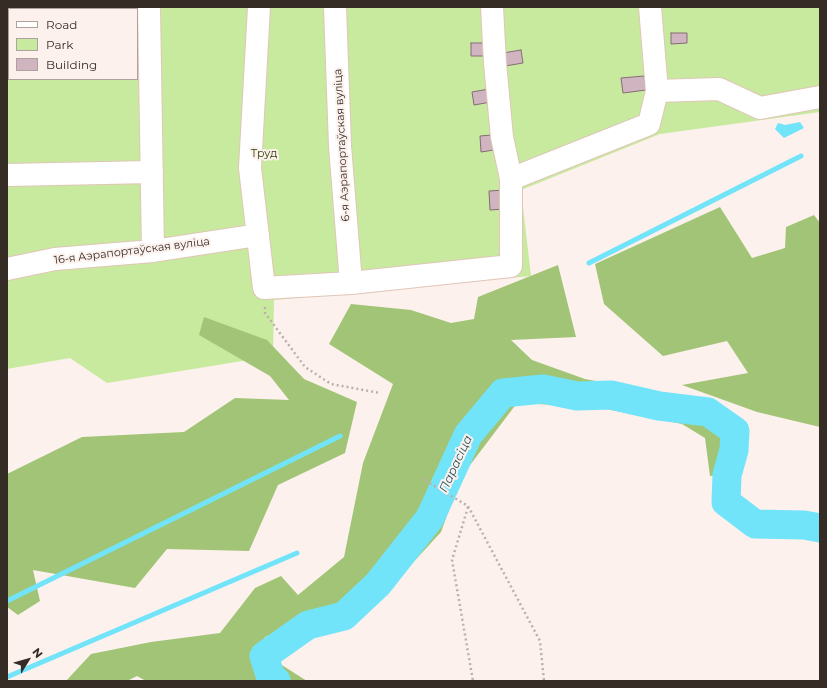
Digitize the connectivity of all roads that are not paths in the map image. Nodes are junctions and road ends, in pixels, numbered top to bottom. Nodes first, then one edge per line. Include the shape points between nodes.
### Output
1 (149, 7) edge
2 (259, 7) edge
3 (335, 7) edge
4 (492, 7) edge
5 (650, 7) edge
6 (657, 91) junction
7 (820, 97) edge
8 (152, 172) junction
9 (7, 175) edge
10 (511, 179) junction
11 (258, 235) junction
12 (153, 251) junction
13 (7, 269) edge
14 (351, 283) junction

1 - 8 lane
2 - 11 lane via 250,168
3 - 14 lane, 6-я Аэрапортаўская вуліца via 340,146
4 - 10 lane via 502,137
5 - 6 lane
6 - 7 lane via 719,89 760,108
6 - 10 lane via 649,124
8 - 9 lane
8 - 12 lane
10 - 14 lane via 511,266
11 - 12 lane, 16-я Аэрапортаўская вуліца
11 - 14 lane via 264,288
12 - 13 lane, 16-я Аэрапортаўская вуліца via 55,259

